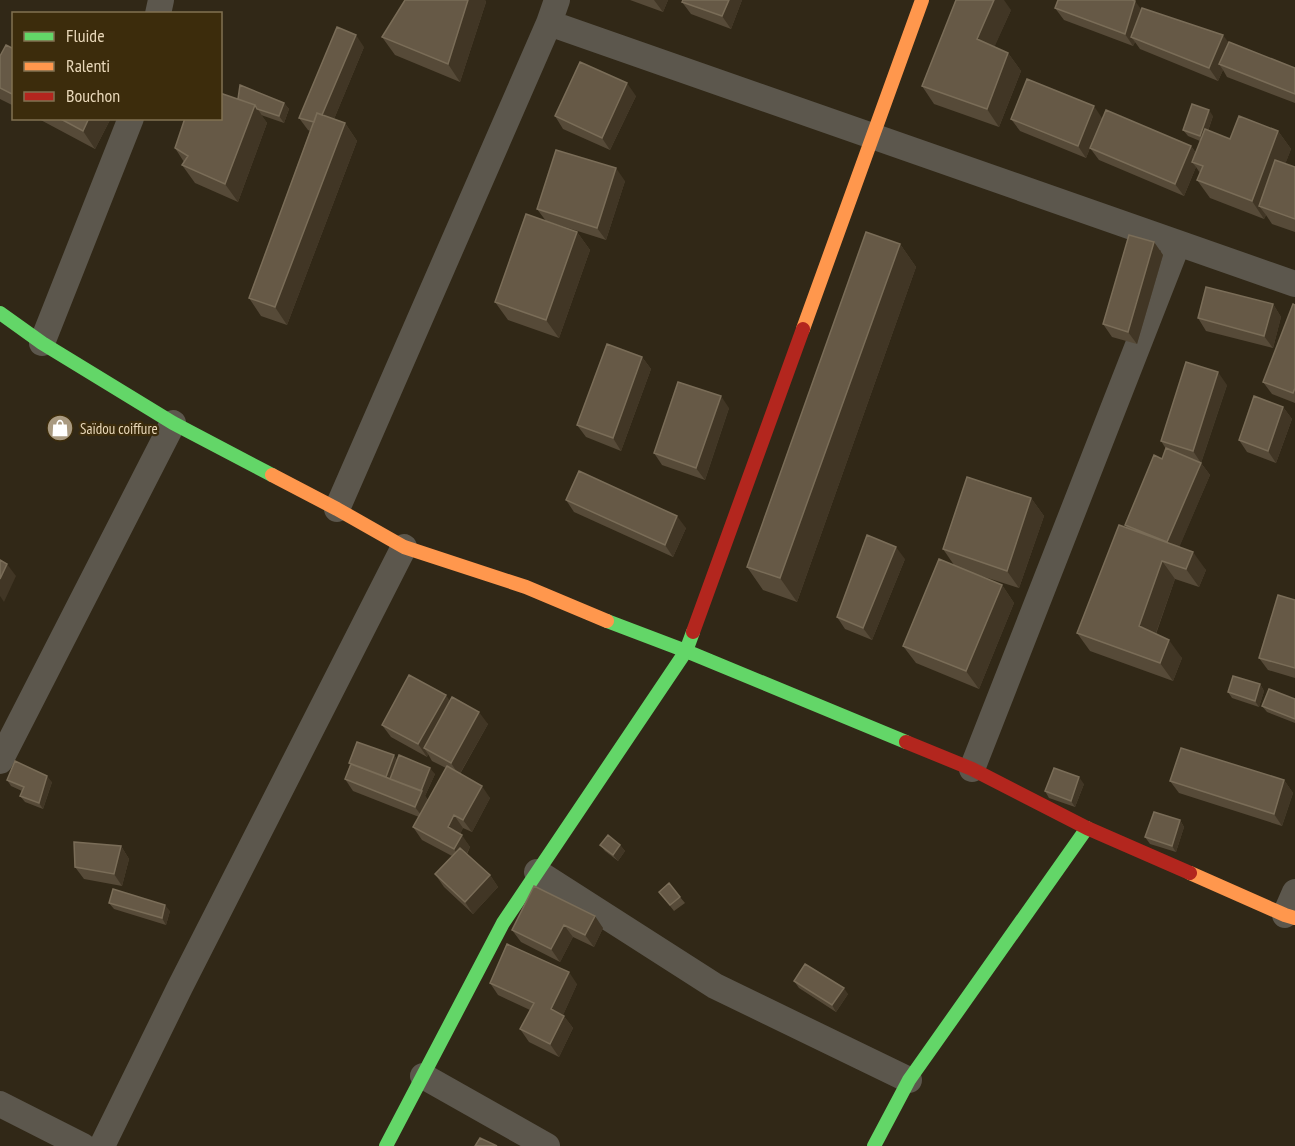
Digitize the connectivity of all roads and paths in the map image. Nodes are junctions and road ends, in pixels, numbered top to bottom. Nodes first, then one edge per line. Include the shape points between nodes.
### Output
1 (922, 0) edge
2 (553, 12) edge
3 (130, 120) edge
4 (873, 136) junction
5 (1178, 243) junction
6 (1295, 284) edge
7 (0, 313) edge
8 (42, 343) junction
9 (173, 423) junction
10 (337, 509) junction
11 (404, 547) junction
12 (686, 651) junction
13 (0, 761) edge
14 (972, 769) junction
15 (1087, 828) junction
16 (537, 872) junction
17 (1295, 892) edge
18 (1290, 917) edge
19 (423, 1076) junction
20 (909, 1080) junction
21 (0, 1104) edge
22 (83, 1146) edge
23 (102, 1146) edge
24 (386, 1146) edge
25 (547, 1146) edge
26 (874, 1146) edge

1 - 4 street
2 - 4 street
2 - 10 street
3 - 8 street
4 - 5 street
4 - 12 street
5 - 6 street
5 - 14 street
7 - 8 street
8 - 9 street
9 - 10 street
9 - 13 street
10 - 11 street
11 - 12 street via 526,587
11 - 23 street
12 - 14 street
12 - 16 street
14 - 15 street
15 - 18 street
15 - 20 street
16 - 19 street via 503,923
16 - 20 street via 715,987
17 - 18 street
19 - 24 street
19 - 25 street
20 - 26 street
21 - 22 street

